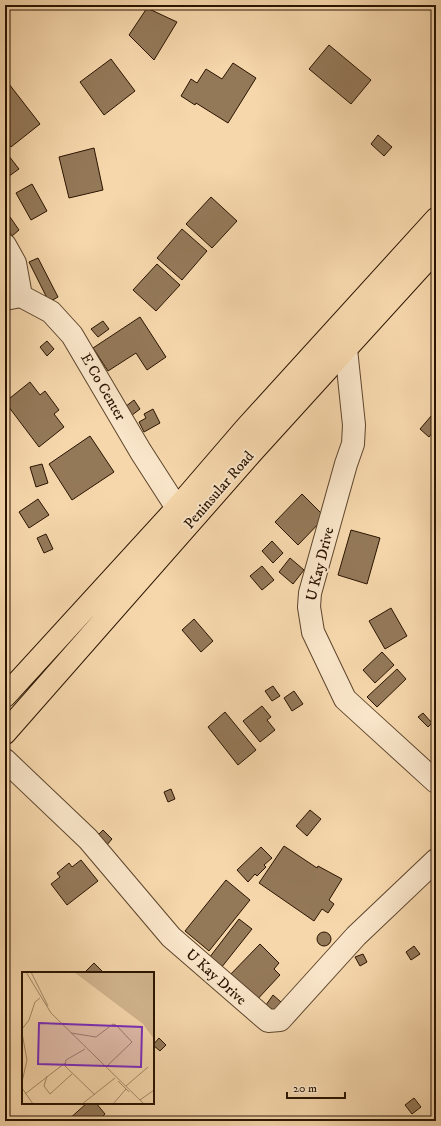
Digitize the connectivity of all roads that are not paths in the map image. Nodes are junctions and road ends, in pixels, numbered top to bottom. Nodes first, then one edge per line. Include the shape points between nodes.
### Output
1 (436, 218) edge
2 (5, 245) edge
3 (436, 250) edge
4 (13, 298) edge
5 (346, 350) junction
6 (177, 508) junction
7 (5, 696) edge
8 (5, 733) edge
9 (5, 760) edge
10 (436, 782) edge
11 (436, 860) edge

1 - 6 main road, Peninsular Road
2 - 4 street via 15,263
3 - 5 main road, Peninsular Road
4 - 6 street, E Co Center via 51,312 72,335
5 - 8 main road, Peninsular Road via 253,451
5 - 10 street, U Kay Drive via 354,425 353,444 310,593 309,607 314,632 345,699
6 - 7 main road, Peninsular Road
9 - 11 street, U Kay Drive via 88,839 171,937 268,1021 280,1020 356,936

